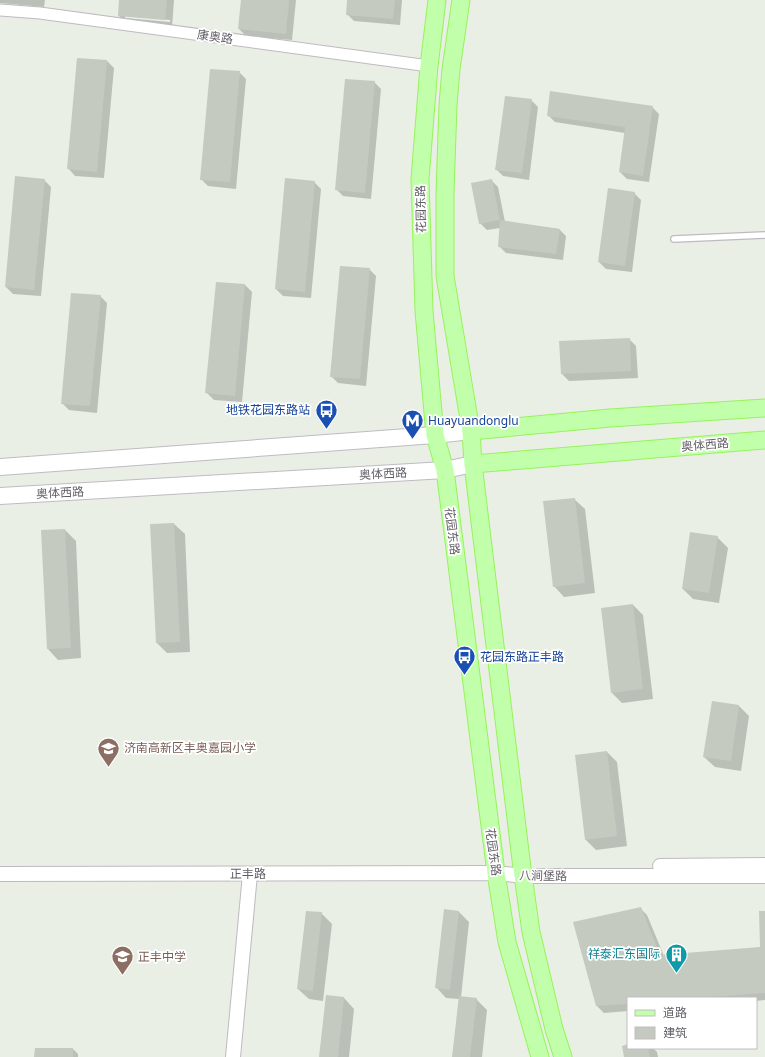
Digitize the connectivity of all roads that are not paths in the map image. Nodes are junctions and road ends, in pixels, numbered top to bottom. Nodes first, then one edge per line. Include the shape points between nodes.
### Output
1 (437, 0) edge
2 (461, 0) edge
3 (0, 10) edge
4 (429, 66) junction
5 (765, 236) edge
6 (674, 239) dead end
7 (765, 408) edge
8 (471, 431) junction
9 (435, 435) junction
10 (765, 440) edge
11 (473, 464) junction
12 (0, 466) edge
13 (445, 470) junction
14 (0, 496) edge
15 (765, 865) edge
16 (523, 872) junction
17 (0, 874) edge
18 (250, 874) junction
19 (496, 874) junction
20 (765, 876) edge
21 (233, 1057) edge
22 (540, 1057) edge
23 (563, 1057) edge

1 - 4 main road, 花园东路
2 - 8 main road, 花园东路 via 448,105 445,276
3 - 4 street, 康奥路 via 40,13
4 - 9 main road, 花园东路 via 420,179 424,311
5 - 6 lane
7 - 8 main road
8 - 9 main road
8 - 11 main road, 花园东路
9 - 12 main road
9 - 13 main road, 花园东路
10 - 11 main road, 奥体西路
11 - 13 main road, 奥体西路
11 - 16 main road, 花园东路
13 - 14 main road, 奥体西路
13 - 19 main road, 花园东路
15 - 16 street, 八涧堡路
16 - 19 street, 八涧堡路
16 - 20 street, 八涧堡路
16 - 23 main road, 花园东路 via 531,932
17 - 18 street, 正丰路
18 - 19 street, 正丰路
18 - 21 street
19 - 22 main road, 花园东路 via 507,942

